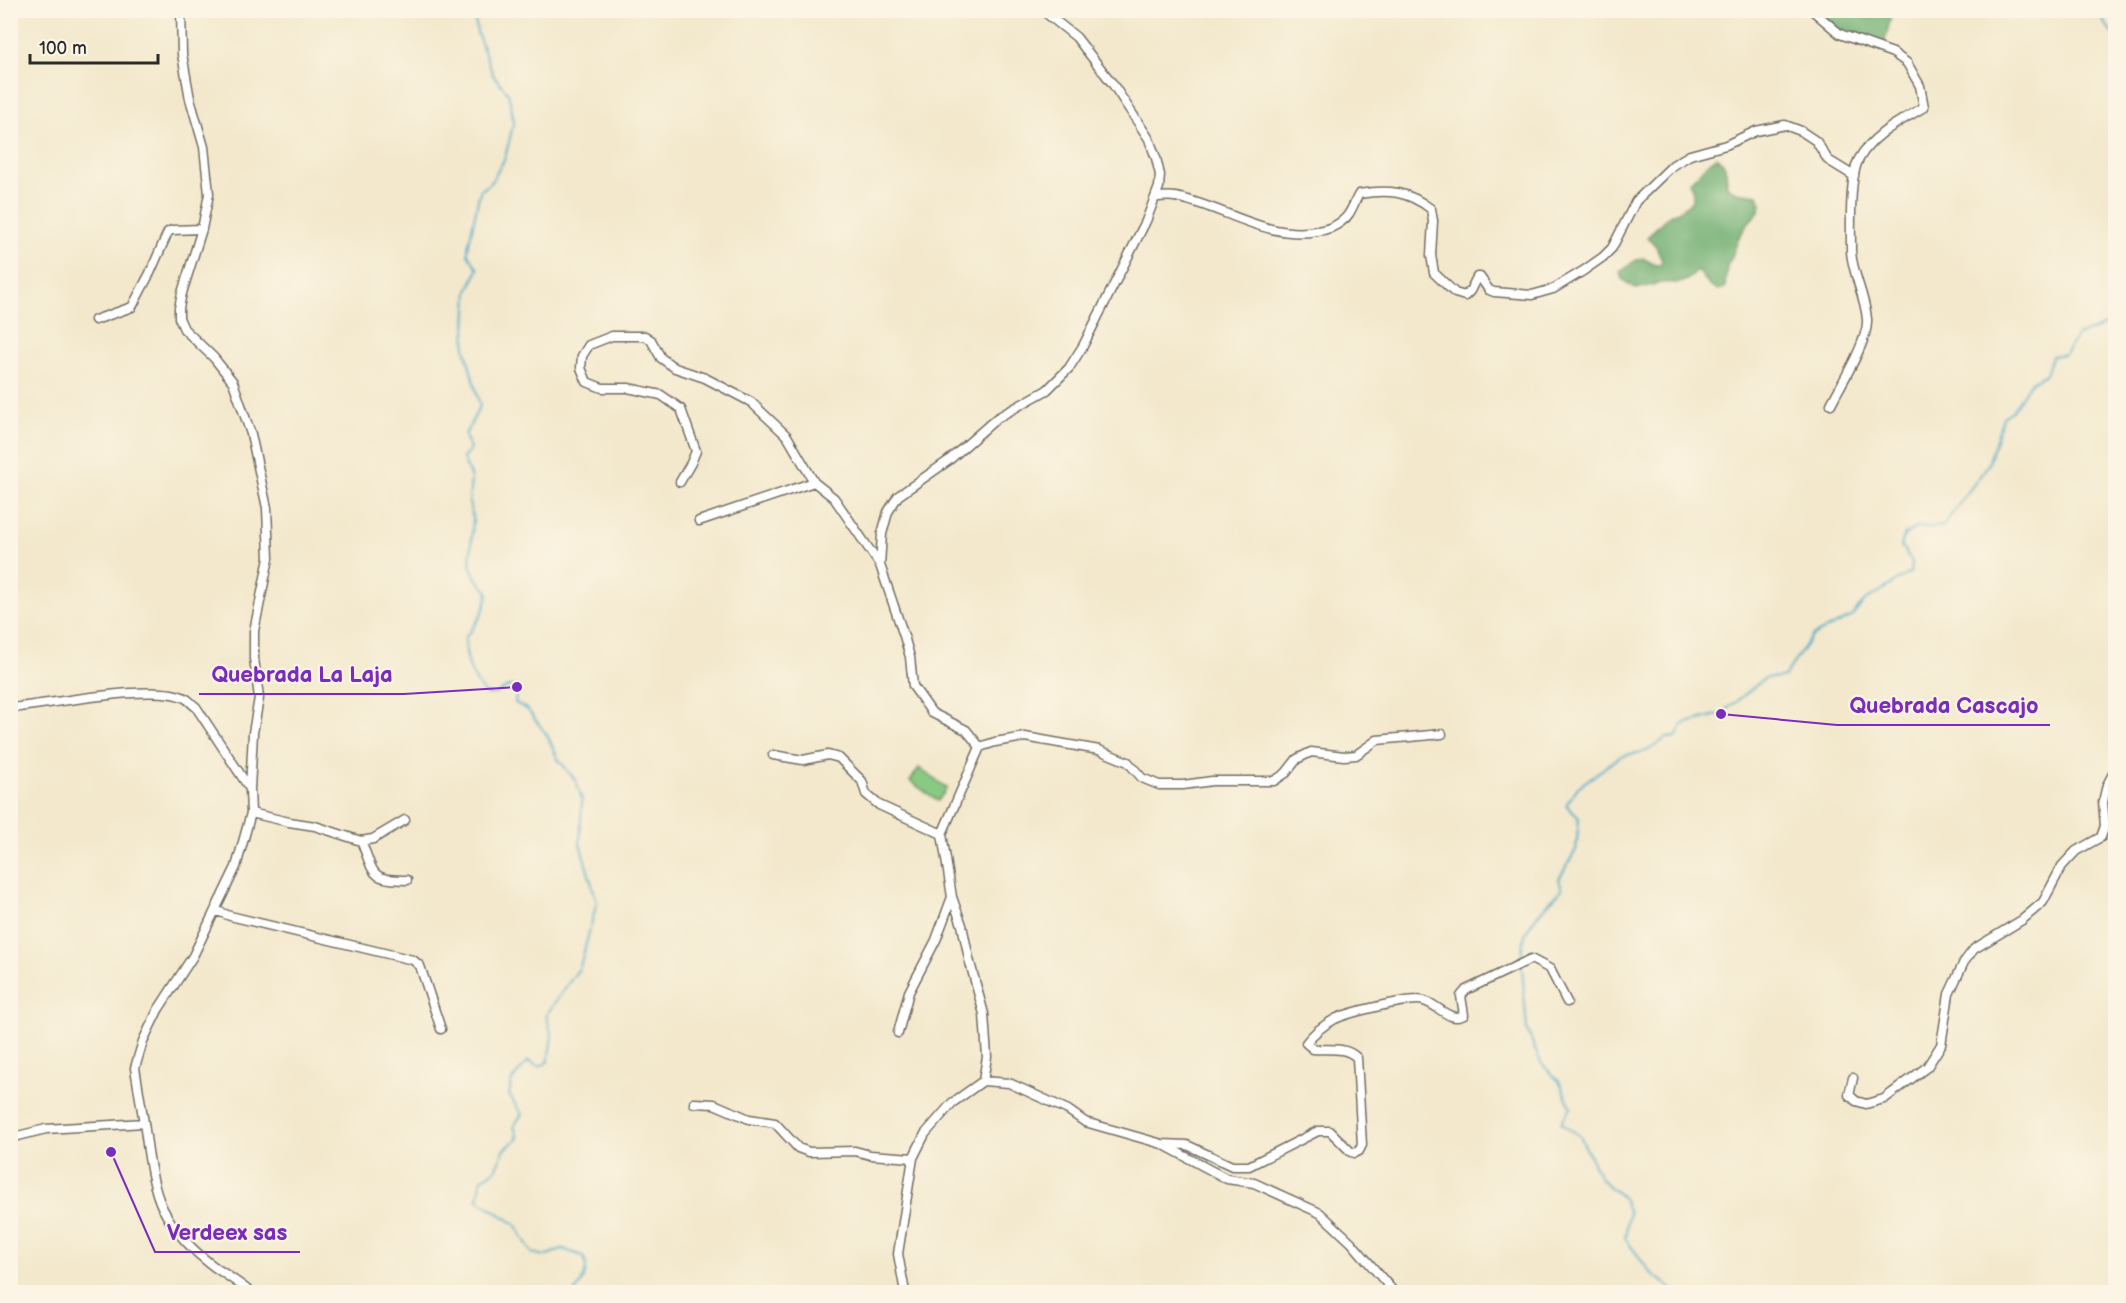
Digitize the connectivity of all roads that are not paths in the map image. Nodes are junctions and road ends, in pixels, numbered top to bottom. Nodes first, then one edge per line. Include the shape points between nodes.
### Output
1 (181, 10) edge
2 (1042, 10) edge
3 (1812, 10) edge
4 (1854, 176) junction
5 (1156, 197) junction
6 (202, 229) junction
7 (95, 320) dead end
8 (1831, 404) dead end
9 (680, 482) dead end
10 (814, 482) junction
11 (699, 521) dead end
12 (880, 565) junction
13 (10, 708) edge
14 (1442, 734) dead end
15 (980, 747) junction
16 (773, 755) dead end
17 (2115, 768) edge
18 (250, 789) junction
19 (251, 813) junction
20 (405, 820) dead end
21 (942, 834) junction
22 (362, 841) junction
23 (407, 880) dead end
24 (952, 897) junction
25 (215, 910) junction
26 (1567, 1002) dead end
27 (441, 1029) dead end
28 (898, 1033) dead end
29 (1853, 1078) dead end
30 (983, 1081) junction
31 (694, 1103) dead end
32 (144, 1123) junction
33 (10, 1138) edge
34 (1162, 1144) junction
35 (913, 1158) junction
36 (250, 1293) edge
37 (905, 1293) edge
38 (1394, 1293) edge

1 - 6 street via 182,54 204,147 209,194
2 - 5 street via 1076,37 1149,139 1160,175
3 - 4 street via 1840,34 1900,57 1915,74 1923,98 1924,107 1869,146 1858,159
4 - 5 street via 1828,159 1816,141 1785,125 1756,131 1690,155 1673,165 1636,201 1612,248 1603,257 1553,289 1532,295 1494,292 1477,277 1464,296 1455,293 1434,273 1431,209 1398,192 1359,194 1342,221 1329,229 1301,234 1255,225 1173,196
4 - 8 street via 1852,265 1868,322
5 - 12 street via 1069,368 1047,390 996,418 948,461 898,496 888,512 882,534
6 - 7 street via 168,232 132,307
6 - 18 street via 179,318 184,329 233,382 251,434 267,508 269,558 254,631 259,698
9 - 10 street via 696,451 681,409 661,395 628,388 602,388 587,382 581,368 589,345 612,336 645,336 660,358 675,368 705,378 751,402 787,436
10 - 11 street
10 - 12 street via 834,498
12 - 15 street via 910,657 913,686 932,713 966,730
13 - 18 street via 130,693 184,698 196,707
14 - 15 street via 1377,740 1356,755 1311,752 1297,759 1274,782 1212,780 1183,785 1159,785 1143,778 1128,762 1099,750 1025,737
15 - 21 street
16 - 21 street via 803,760 828,755 839,758 879,805
17 - 29 street via 2103,802 2105,826 2101,837 2076,851 2062,866 2043,902 2022,920 1974,949 1964,962 1949,993 1941,1045 1927,1067 1884,1099 1866,1104 1849,1095
18 - 19 street
19 - 22 street via 315,826
19 - 25 street via 236,867
20 - 22 street via 373,839
21 - 24 street
22 - 23 street via 378,877
24 - 28 street via 936,940 909,992
24 - 30 street via 984,1014 987,1057
25 - 27 street via 413,960 420,966
25 - 32 street via 143,1041 135,1068
26 - 34 street via 1550,969 1531,959 1466,990 1461,996 1464,1015 1458,1018 1420,1000 1337,1018 1314,1033 1306,1043 1309,1048 1343,1050 1357,1058 1362,1145 1359,1151 1351,1152 1330,1131 1318,1131 1249,1166 1232,1166 1187,1146
30 - 34 street via 1009,1083 1039,1095 1085,1122
30 - 35 street via 952,1103 925,1134
31 - 35 street via 714,1104 749,1119 775,1123 798,1148 810,1152 855,1151
32 - 33 street via 46,1129
32 - 36 street via 163,1208 183,1238
34 - 38 street via 1227,1179 1254,1184 1320,1212
35 - 37 street via 898,1254

